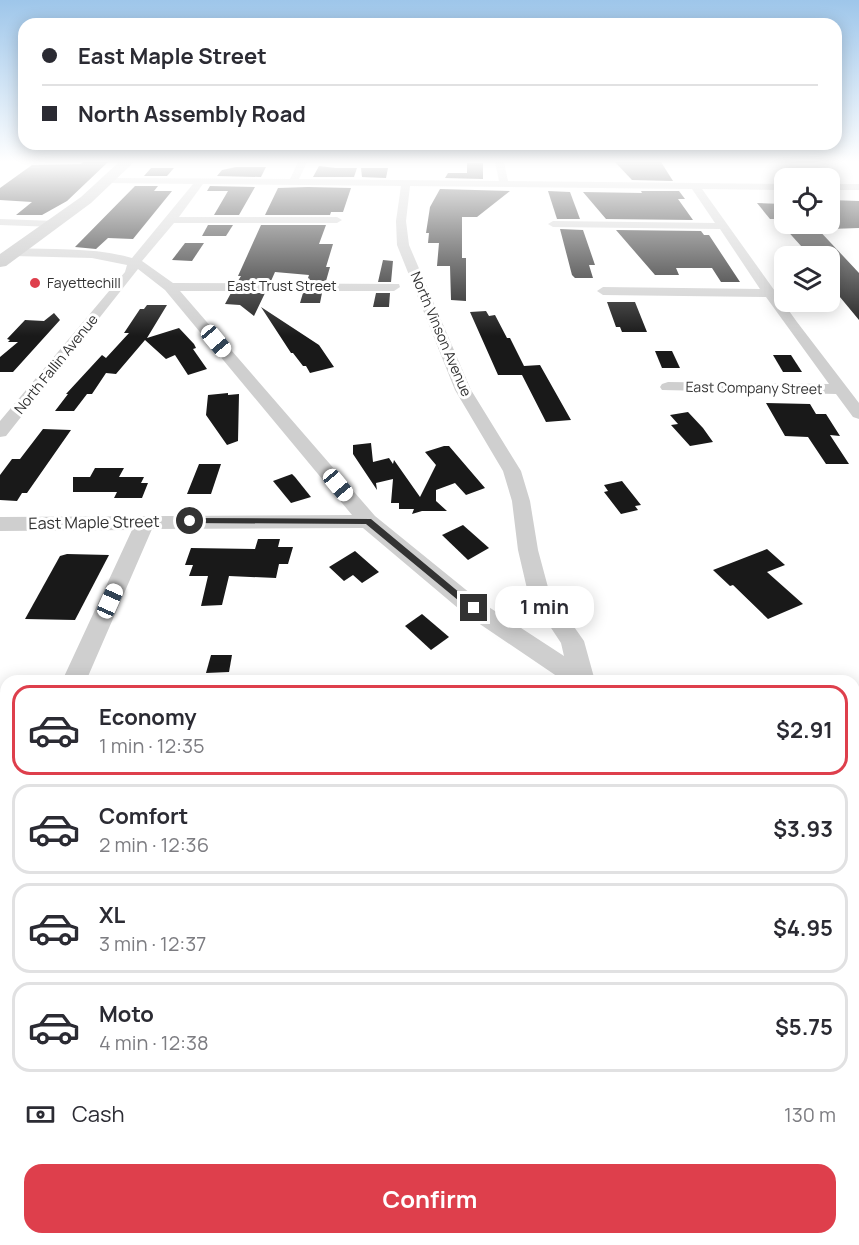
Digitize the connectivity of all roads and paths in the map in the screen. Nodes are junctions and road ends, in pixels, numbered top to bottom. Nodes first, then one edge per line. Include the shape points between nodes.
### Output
1 (60, 220) edge
2 (171, 220) edge
3 (401, 220) edge
4 (719, 220) edge
5 (0, 222) edge
6 (55, 224) junction
7 (552, 224) dead end
8 (723, 226) junction
9 (7, 257) edge
10 (134, 263) junction
11 (170, 287) junction
12 (394, 287) dead end
13 (603, 291) dead end
14 (771, 293) junction
15 (668, 387) dead end
16 (841, 389) junction
17 (859, 414) edge
18 (0, 432) edge
19 (146, 521) junction
20 (368, 521) junction
21 (0, 524) edge
22 (77, 675) edge
23 (574, 675) edge
24 (580, 675) edge

1 - 6 main road
2 - 10 street, North Fallin Avenue
3 - 24 street, North Vinson Avenue via 403,244 464,390 512,471 539,593 572,641
4 - 8 street
5 - 6 street
6 - 9 main road
7 - 8 street
8 - 14 street
9 - 10 street via 100,256
10 - 11 street
10 - 18 street, North Fallin Avenue via 131,273
11 - 12 street, East Trust Street
11 - 20 street
13 - 14 street
14 - 16 street
15 - 16 street, East Company Street
16 - 17 street
19 - 20 street, East Maple Street
19 - 21 street, East Maple Street
19 - 22 street
20 - 23 street via 474,608

